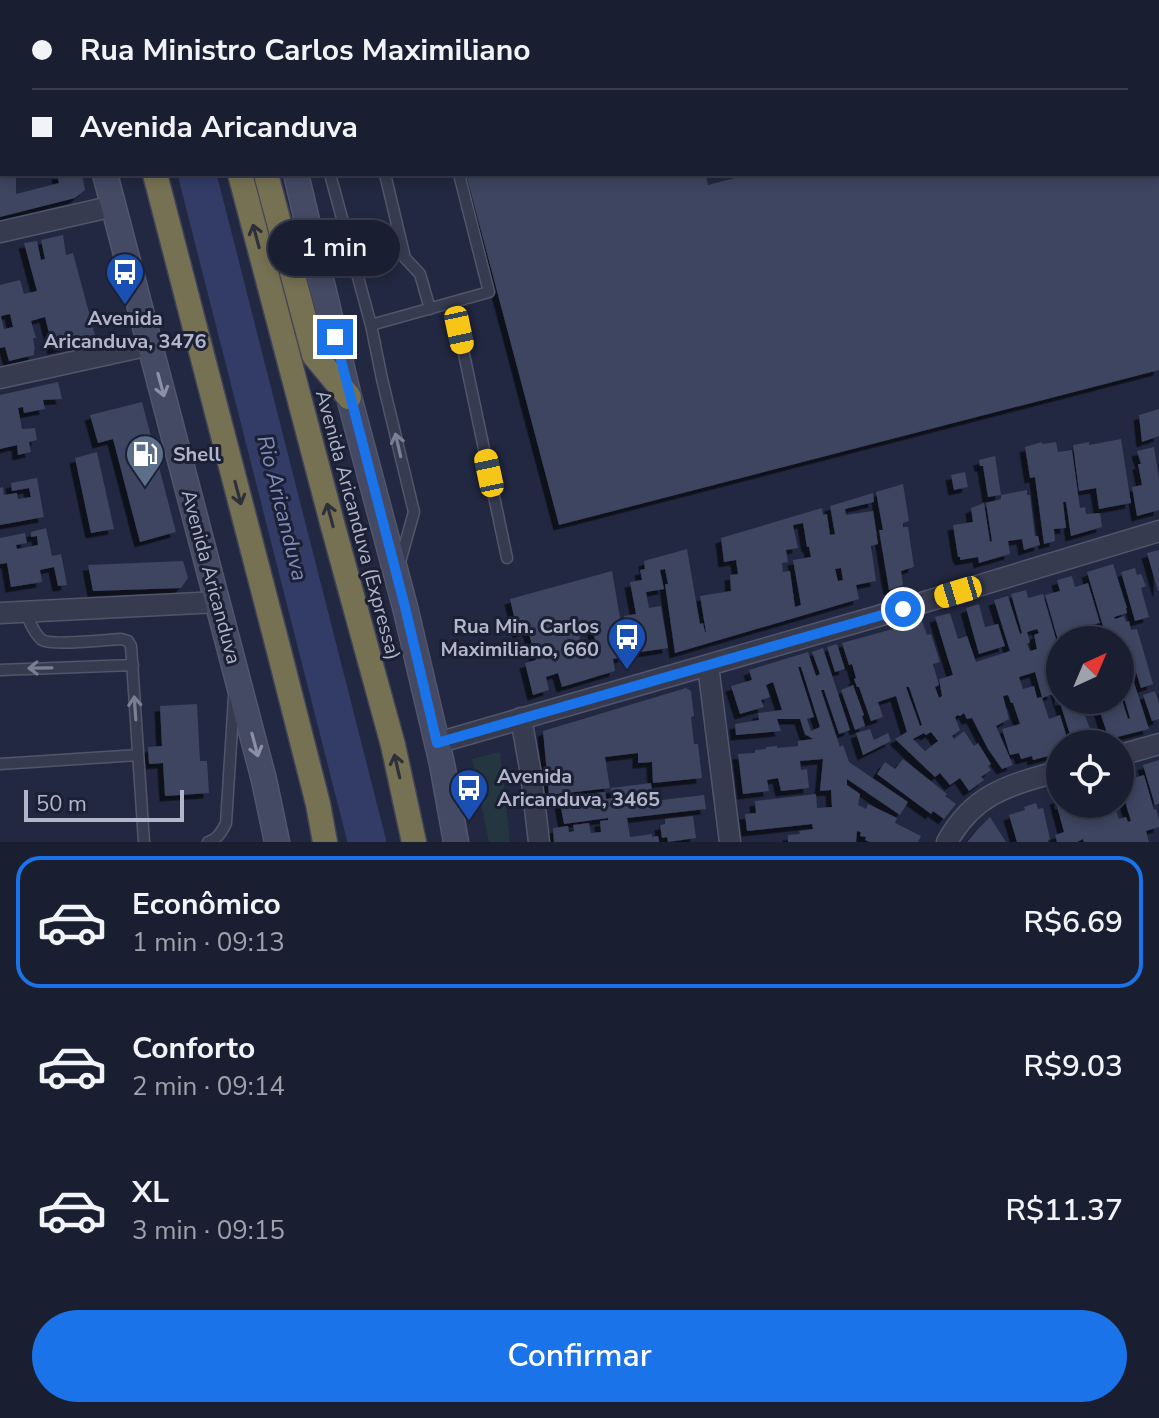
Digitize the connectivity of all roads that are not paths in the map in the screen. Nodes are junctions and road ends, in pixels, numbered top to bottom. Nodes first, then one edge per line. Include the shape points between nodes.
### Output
1 (106, 176) edge
2 (156, 176) edge
3 (241, 176) edge
4 (267, 176) edge
5 (296, 176) edge
6 (331, 176) edge
7 (385, 176) edge
8 (460, 176) edge
9 (114, 206) junction
10 (0, 232) edge
11 (453, 302) junction
12 (430, 309) junction
13 (371, 325) junction
14 (150, 345) junction
15 (0, 378) edge
16 (349, 397) junction
17 (1159, 531) edge
18 (507, 558) dead end
19 (397, 575) junction
20 (218, 602) junction
21 (25, 612) junction
22 (0, 613) edge
23 (133, 665) junction
24 (708, 665) junction
25 (0, 670) edge
26 (236, 671) junction
27 (521, 718) junction
28 (437, 743) junction
29 (1159, 744) edge
30 (1134, 751) edge
31 (138, 755) junction
32 (0, 764) edge
33 (1046, 775) edge
34 (144, 842) edge
35 (208, 842) edge
36 (277, 842) edge
37 (325, 842) edge
38 (414, 842) edge
39 (456, 842) edge
40 (539, 842) edge
41 (730, 842) edge
42 (947, 842) edge

1 - 9 main road, Avenida Aricanduva
2 -> 37 highway
38 -> 3 highway, Avenida Aricanduva (Expressa) via 393,745
4 - 16 highway via 314,355
5 - 16 main road
6 - 13 lane
7 - 12 lane via 405,258 420,274
8 - 11 lane via 489,292
9 - 10 street
9 - 14 main road, Avenida Aricanduva
11 - 12 lane
11 - 18 lane
12 - 13 lane
19 -> 13 lane via 414,512
14 - 15 street
14 -> 20 main road, Avenida Aricanduva
16 - 19 main road
17 - 24 street
19 - 28 main road
20 - 21 street
20 - 26 main road, Avenida Aricanduva
21 - 22 street
21 - 23 lane via 36,633 49,642 126,640
23 -> 25 lane
31 -> 23 lane
24 - 27 street
24 - 41 street
26 - 35 lane via 226,823
26 -> 36 main road, Avenida Aricanduva
27 - 28 street
27 - 40 street
28 - 39 main road
29 - 30 street
31 - 32 lane
31 - 34 lane
33 - 42 street via 993,793 975,806

